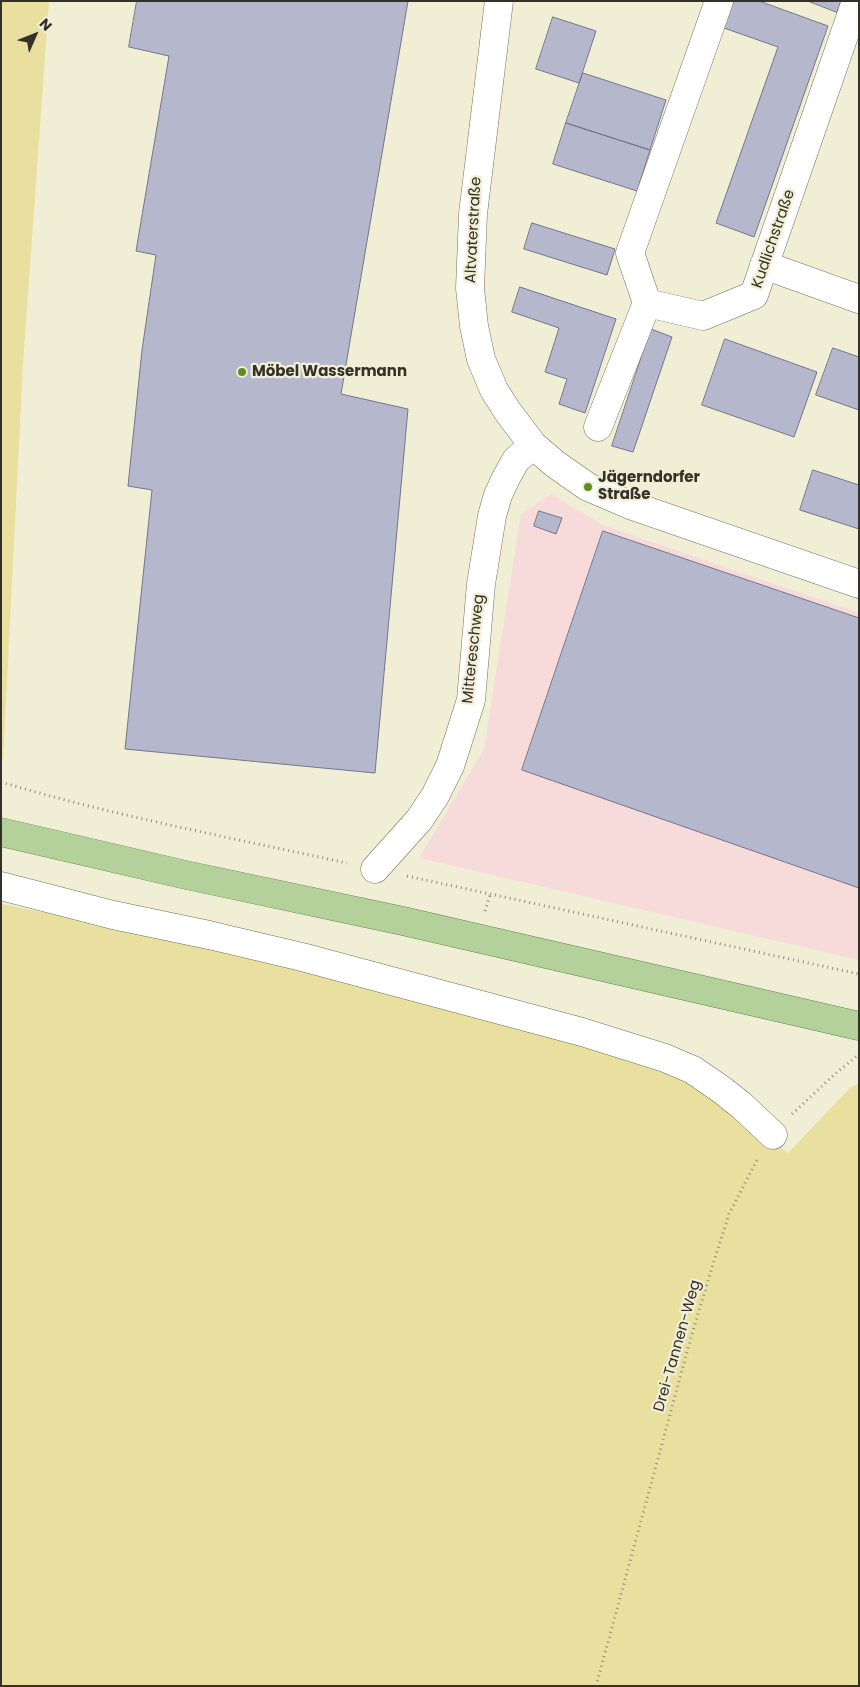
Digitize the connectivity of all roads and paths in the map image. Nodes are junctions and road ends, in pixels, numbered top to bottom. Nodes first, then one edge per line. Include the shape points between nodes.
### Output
1 (499, 1) edge
2 (720, 1) edge
3 (856, 1) edge
4 (851, 43) edge
5 (764, 265) junction
6 (859, 299) edge
7 (646, 303) junction
8 (598, 427) dead end
9 (533, 445) junction
10 (859, 584) edge
11 (1, 782) edge
12 (1, 832) edge
13 (376, 869) junction
14 (1, 886) edge
15 (859, 974) edge
16 (859, 1026) edge
17 (859, 1055) edge
18 (772, 1135) junction
19 (596, 1686) edge

1 - 9 street, Altvaterstraße via 473,214 470,288 481,360 494,390
2 - 7 street via 630,253
3 - 4 street, Kudlichstraße
4 - 5 street, Kudlichstraße
5 - 6 street
5 - 7 street, Kudlichstraße via 754,295 703,316
7 - 8 street
9 - 10 street via 588,487 630,505
9 - 13 street, Mittereschweg via 511,468 492,516 481,584 471,700 450,766 419,820
11 - 13 path via 186,829
12 - 16 main road
13 - 15 path
14 - 18 street via 113,916 302,957 665,1058 693,1070 722,1090
17 - 18 path, Drei-Tannen-Weg via 797,1108
18 - 19 path, Drei-Tannen-Weg via 729,1214 713,1264

